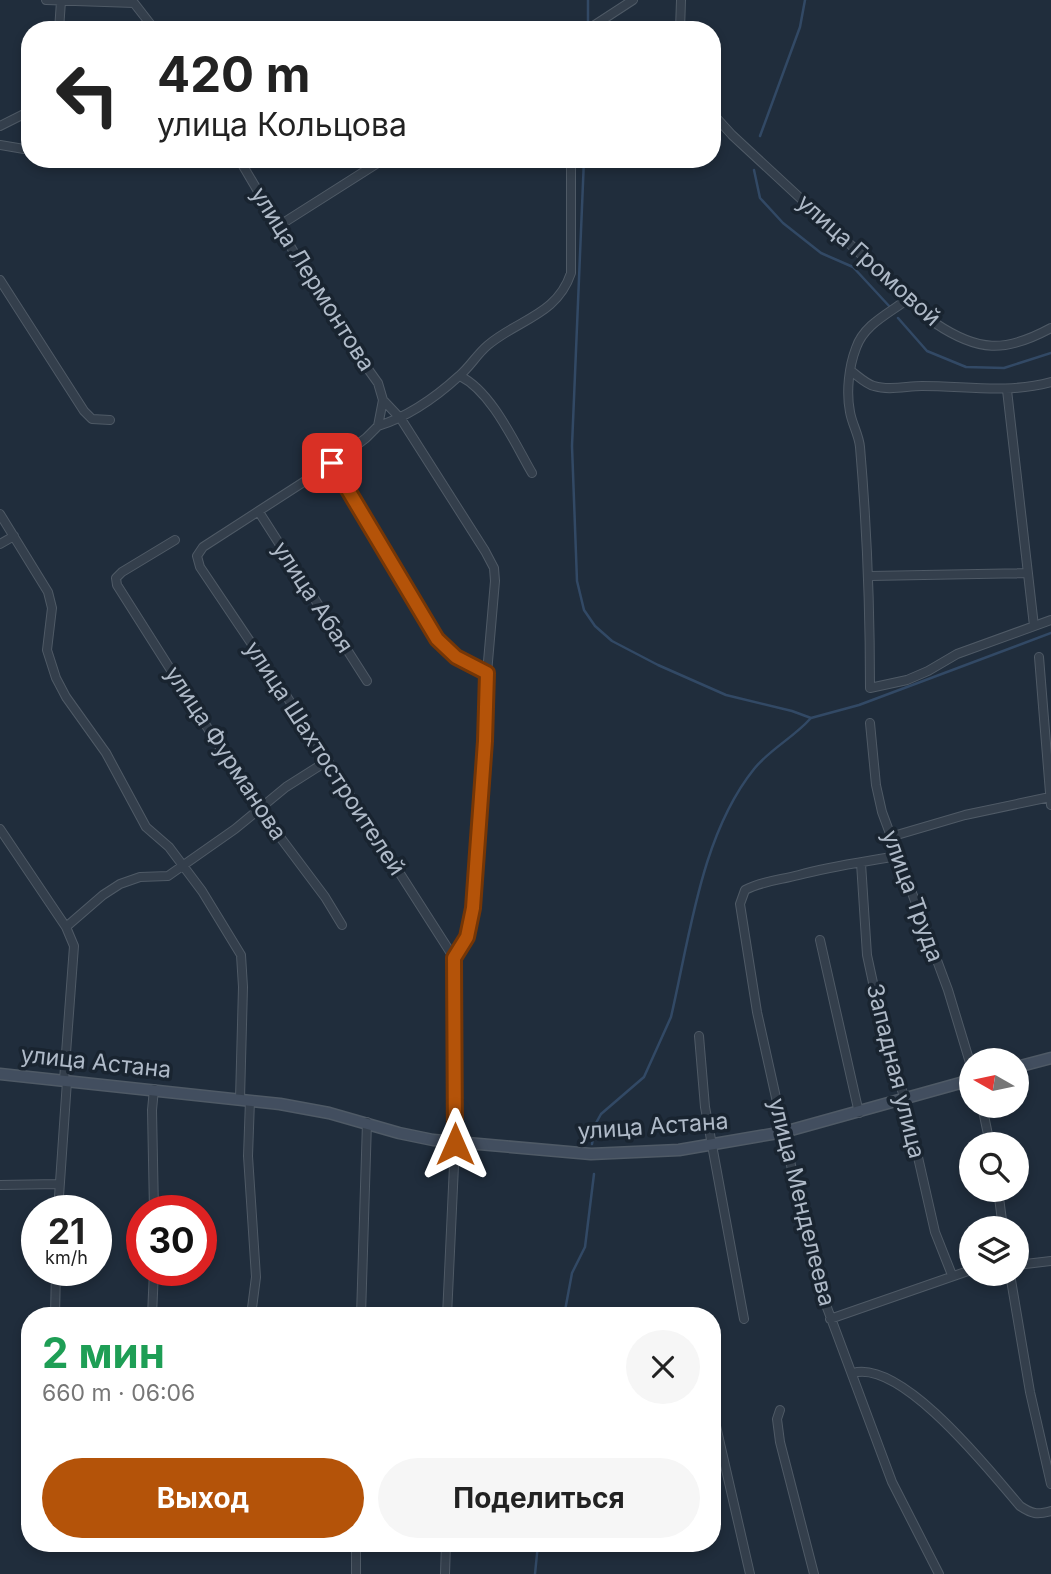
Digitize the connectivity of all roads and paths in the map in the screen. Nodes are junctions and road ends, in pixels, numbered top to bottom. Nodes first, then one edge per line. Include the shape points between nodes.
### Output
1 (46, 0) edge
2 (633, 0) edge
3 (681, 0) edge
4 (61, 1) edge
5 (60, 21) edge
6 (148, 21) edge
7 (601, 21) edge
8 (680, 21) edge
9 (21, 116) edge
10 (721, 123) edge
11 (0, 126) edge
12 (0, 145) edge
13 (21, 148) edge
14 (245, 168) edge
15 (370, 168) edge
16 (571, 168) edge
17 (280, 225) junction
18 (0, 280) edge
19 (909, 298) junction
20 (1051, 328) edge
21 (851, 372) junction
22 (460, 376) junction
23 (1051, 382) edge
24 (1007, 390) junction
25 (383, 400) junction
26 (401, 419) junction
27 (110, 420) dead end
28 (378, 426) junction
29 (332, 463) junction
30 (532, 473) dead end
31 (259, 512) junction
32 (0, 514) edge
33 (14, 536) junction
34 (175, 540) dead end
35 (0, 544) edge
36 (1028, 573) junction
37 (870, 576) junction
38 (1051, 620) edge
39 (1034, 626) junction
40 (1039, 657) dead end
41 (487, 673) junction
42 (367, 681) dead end
43 (870, 723) dead end
44 (327, 761) junction
45 (1050, 782) edge
46 (1051, 801) edge
47 (259, 810) junction
48 (0, 830) edge
49 (891, 837) junction
50 (897, 856) junction
51 (861, 863) junction
52 (182, 864) junction
53 (342, 925) dead end
54 (66, 927) junction
55 (820, 940) dead end
56 (454, 958) junction
57 (699, 1036) dead end
58 (966, 1048) edge
59 (1051, 1058) edge
60 (1029, 1064) edge
61 (0, 1074) edge
62 (66, 1080) junction
63 (959, 1084) edge
64 (155, 1089) junction
65 (245, 1100) junction
66 (905, 1100) junction
67 (859, 1113) junction
68 (367, 1122) junction
69 (784, 1132) junction
70 (455, 1144) junction
71 (713, 1145) junction
72 (59, 1184) junction
73 (0, 1185) edge
74 (59, 1195) edge
75 (154, 1195) edge
76 (1051, 1261) edge
77 (1029, 1264) edge
78 (959, 1273) edge
79 (952, 1275) junction
80 (56, 1286) edge
81 (153, 1286) edge
82 (1012, 1286) edge
83 (55, 1307) edge
84 (152, 1307) edge
85 (251, 1307) edge
86 (361, 1307) edge
87 (447, 1307) edge
88 (830, 1318) junction
89 (744, 1319) dead end
90 (853, 1373) junction
91 (780, 1410) dead end
92 (721, 1448) edge
93 (1051, 1484) edge
94 (1051, 1511) edge
95 (356, 1552) edge
96 (446, 1552) edge
97 (356, 1574) edge
98 (445, 1574) edge
99 (750, 1574) edge
100 (814, 1574) edge
101 (939, 1574) edge

1 - 4 street
2 - 7 street
3 - 8 street
4 - 5 street
4 - 6 street via 134,3
9 - 11 street
10 - 19 street, улица Громовой
12 - 13 street
14 - 17 street, улица Лермонтова
15 - 17 street
16 - 22 street via 571,273 565,290 550,306 490,343
17 - 25 street, улица Лермонтова
18 - 27 street via 84,411 92,419
19 - 20 street, улица Громовой via 957,338 977,344 1010,345
19 - 21 street via 863,334
21 - 24 street via 874,386 891,388
21 - 37 street via 849,408 860,443
22 - 26 street
22 - 30 street via 477,387 492,407
23 - 24 street
24 - 36 street
25 - 26 street, улица Лермонтова
25 - 28 street, улица Лермонтова
26 - 28 street
26 - 41 street, улица Лермонтова via 494,568
28 - 29 street
29 - 31 street
29 - 41 street via 437,639 456,657
31 - 42 street, улица Абая
31 - 44 street, улица Шахтостроителей via 203,547 197,556 200,567
32 - 33 street
33 - 35 street
33 - 52 street via 51,600 47,650 61,687 106,753 146,827
34 - 47 street, улица Фурманова via 116,578
36 - 37 street
36 - 39 street
37 - 39 street via 870,688 907,680 957,654
38 - 39 street
40 - 45 street
41 - 56 street via 473,908 467,937
43 - 49 street, улица Труда via 876,785
44 - 47 street
44 - 56 street, улица Шахтостроителей
45 - 46 street
46 - 49 street via 965,815
47 - 52 street
47 - 53 street, улица Фурманова
48 - 54 street
49 - 50 street, улица Труда
50 - 51 street
50 - 58 street, улица Труда
51 - 66 street, Западная улица via 867,955
51 - 69 street, улица Менделеева via 755,885 742,895 757,1012
52 - 54 street via 168,876 140,877 120,884
52 - 65 street via 241,955
54 - 62 street via 75,956
55 - 67 street
56 - 70 street
57 - 71 street
59 - 60 street
61 - 62 street, улица Астана
62 - 64 street, улица Астана
62 - 72 street
63 - 66 street, улица Астана
64 - 65 street, улица Астана
64 - 75 street
65 - 68 street, улица Астана
65 - 85 street via 256,1277
66 - 67 street, улица Астана
66 - 79 street, Западная улица via 935,1232
67 - 69 street, улица Астана
68 - 70 street, улица Астана
68 - 86 street
69 - 71 street, улица Астана
69 - 88 street, улица Менделеева via 816,1279
70 - 71 street, улица Астана via 591,1154
70 - 87 street
71 - 89 street
72 - 73 street
72 - 74 street
76 - 77 street
78 - 79 street
79 - 88 street
80 - 83 street
81 - 84 street
82 - 93 street
88 - 90 street, улица Менделеева
90 - 94 street via 872,1371 893,1380 948,1425 1020,1506 1031,1513
90 - 101 street, улица Менделеева via 892,1482
91 - 100 street via 776,1419 780,1442
92 - 99 street
95 - 97 street
96 - 98 street

